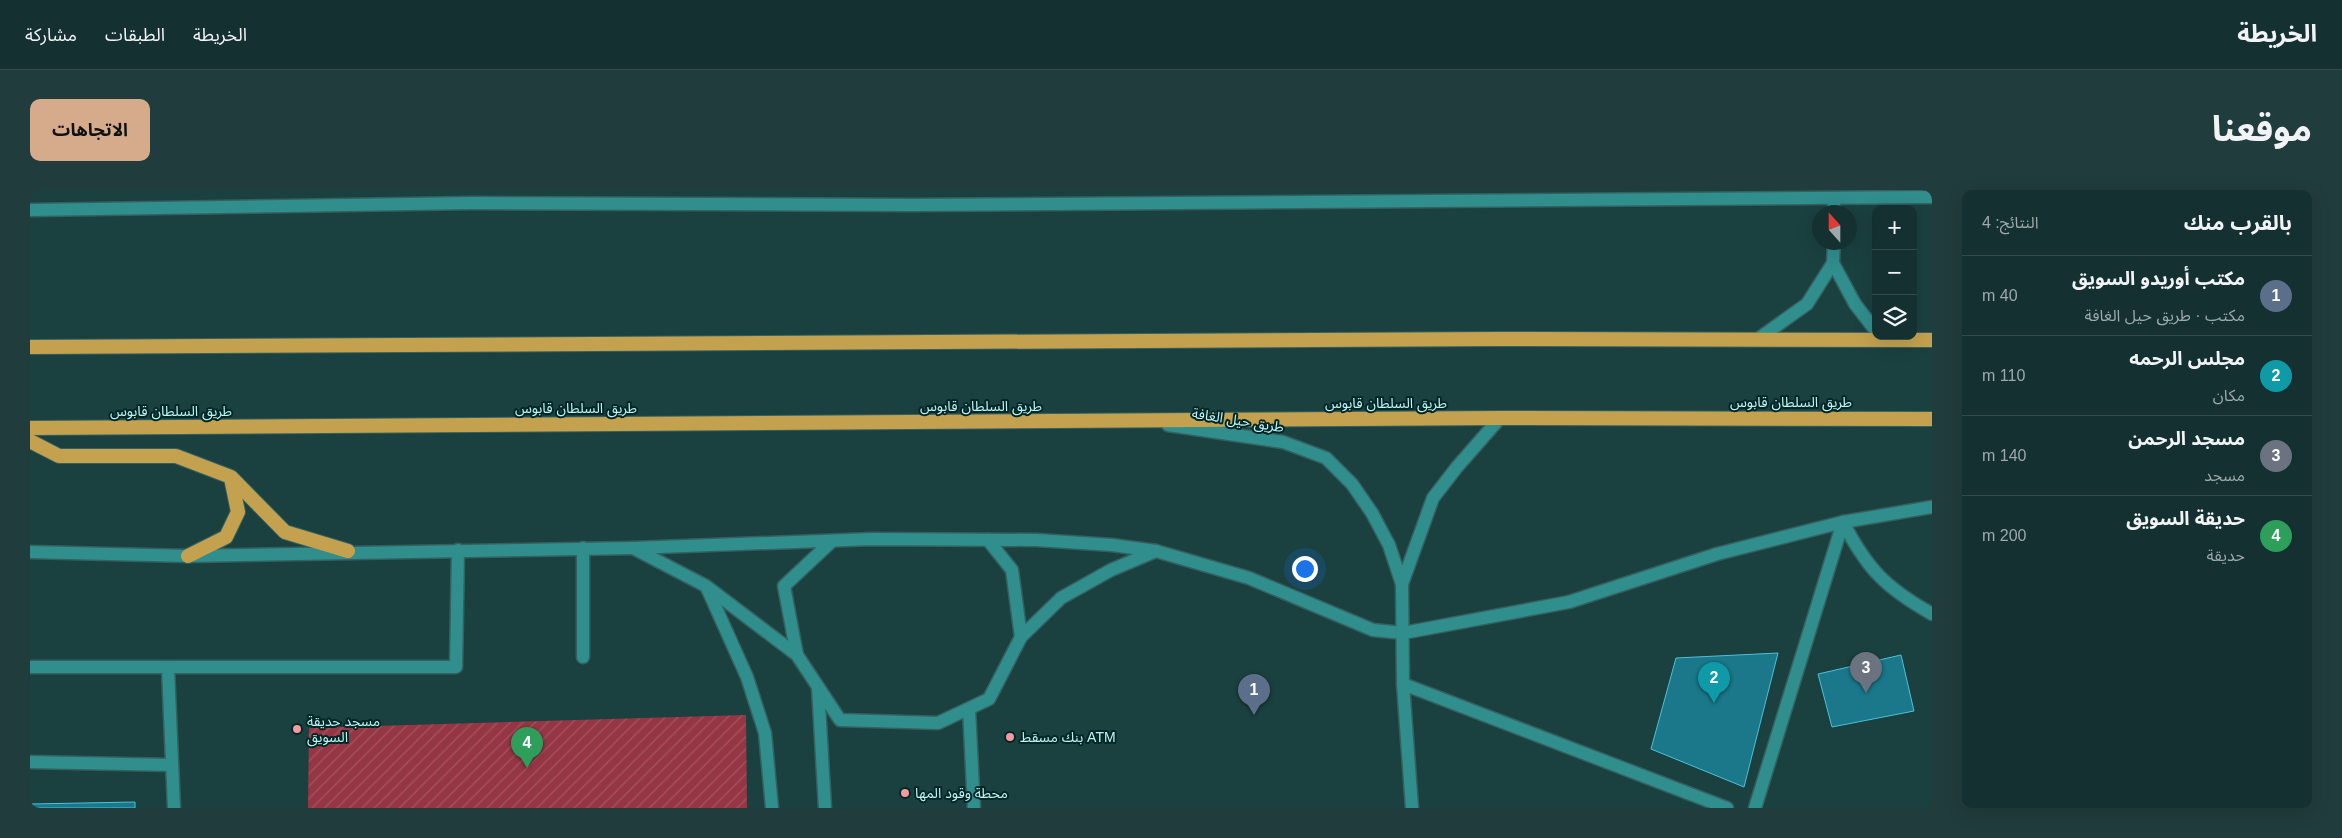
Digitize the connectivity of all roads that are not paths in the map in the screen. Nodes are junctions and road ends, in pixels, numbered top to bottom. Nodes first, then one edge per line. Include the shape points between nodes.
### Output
1 (1932, 197) edge
2 (1834, 199) junction
3 (1834, 205) edge
4 (30, 210) edge
5 (1834, 250) edge
6 (1833, 263) junction
7 (1872, 327) edge
8 (1872, 336) edge
9 (1758, 339) junction
10 (1917, 339) edge
11 (1932, 340) edge
12 (30, 347) edge
13 (1500, 418) junction
14 (1932, 419) edge
15 (1143, 421) junction
16 (30, 428) edge
17 (30, 441) edge
18 (231, 477) junction
19 (1932, 507) edge
20 (1843, 522) junction
21 (988, 540) junction
22 (832, 541) junction
23 (583, 548) junction
24 (633, 548) junction
25 (458, 550) junction
26 (348, 551) junction
27 (1156, 551) junction
28 (30, 552) edge
29 (188, 556) junction
30 (1402, 584) junction
31 (706, 586) junction
32 (1932, 614) edge
33 (1403, 633) junction
34 (1021, 637) junction
35 (797, 655) junction
36 (583, 657) dead end
37 (30, 667) edge
38 (168, 668) junction
39 (1403, 684) junction
40 (818, 687) junction
41 (969, 709) junction
42 (30, 762) edge
43 (172, 765) junction
44 (174, 808) edge
45 (772, 808) edge
46 (825, 808) edge
47 (974, 808) edge
48 (1412, 808) edge
49 (1727, 808) edge
50 (1755, 808) edge

1 - 2 street
2 - 3 street
2 - 4 street via 885,206 471,203
5 - 6 street
6 - 7 street via 1855,304
6 - 9 street via 1807,304
8 - 9 highway
9 - 12 highway
10 - 11 highway
13 - 14 highway, طريق السلطان قابوس
13 - 15 highway, طريق السلطان قابوس
13 - 30 street, طريق حيل الغافة via 1433,498
15 - 16 highway, طريق السلطان قابوس
15 - 30 street, طريق حيل الغافة via 1283,442 1326,458 1352,484 1372,513 1389,545
17 - 18 highway via 59,456 176,456
18 - 26 highway via 285,532
18 - 29 highway via 238,512 226,537
19 - 20 street
20 - 32 street via 1858,552 1879,578
20 - 33 street via 1717,554 1569,602
20 - 50 street
21 - 22 street
21 - 27 street via 1112,544
21 - 34 street via 1012,570
22 - 24 street
22 - 35 street via 784,586
23 - 24 street
23 - 25 street
23 - 36 street
24 - 31 street
25 - 26 street
25 - 38 street via 456,668
26 - 29 street
27 - 33 street via 1249,578 1373,630
27 - 34 street via 1111,570 1061,598
28 - 29 street
30 - 33 street, طريق حيل الغافة
31 - 35 street
31 - 45 street via 747,677 765,733
33 - 39 street, طريق حيل الغافة
34 - 41 street via 989,699
35 - 40 street
37 - 38 street
38 - 43 street
39 - 48 street, طريق حيل الغافة
39 - 49 street
40 - 41 street via 840,720 938,723
40 - 46 street
41 - 47 street
42 - 43 street
43 - 44 street

